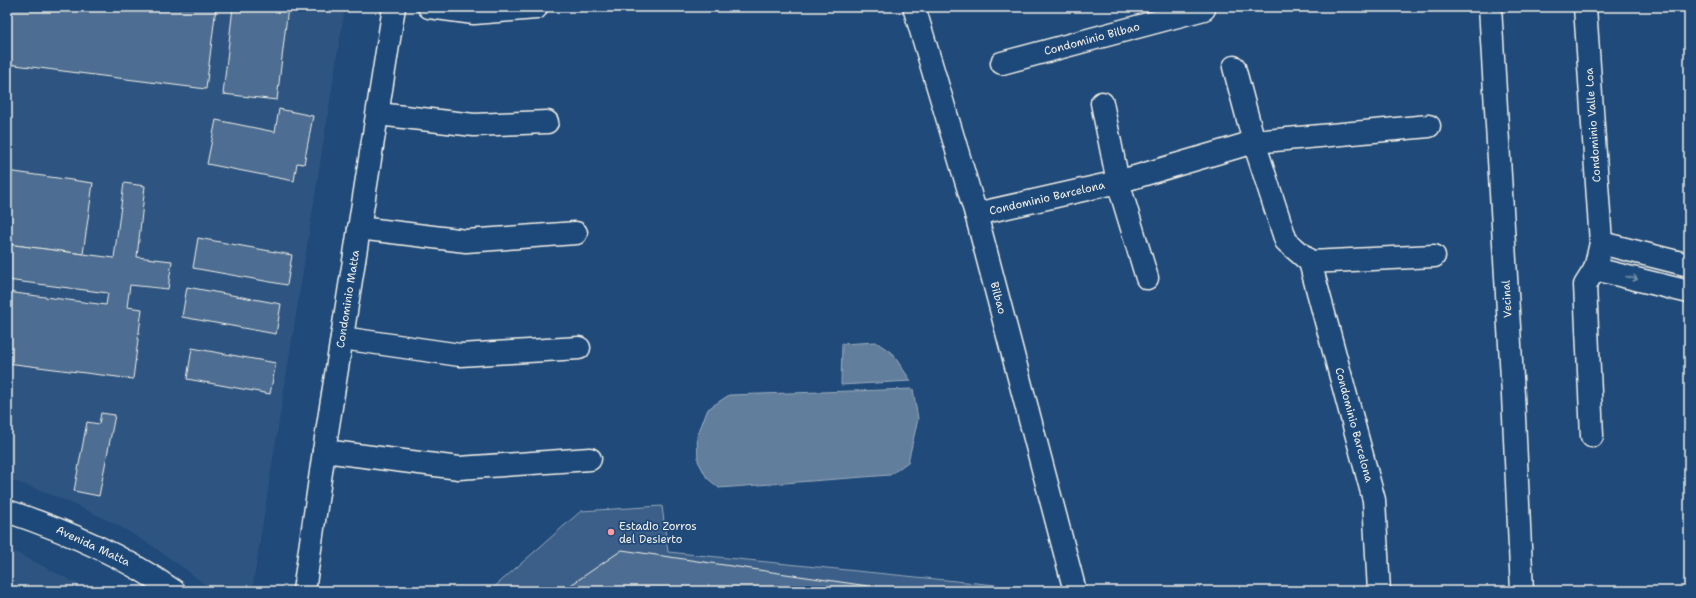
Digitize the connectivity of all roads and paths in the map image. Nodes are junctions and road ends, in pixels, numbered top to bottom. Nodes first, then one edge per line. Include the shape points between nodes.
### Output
1 (394, 7) edge
2 (429, 7) edge
3 (914, 7) edge
4 (1204, 7) edge
5 (1490, 7) edge
6 (1585, 7) edge
7 (536, 8) edge
8 (1002, 63) dead end
9 (1234, 68) dead end
10 (1102, 103) dead end
11 (378, 114) junction
12 (547, 122) dead end
13 (1429, 126) dead end
14 (1254, 142) junction
15 (1118, 182) junction
16 (976, 214) junction
17 (359, 228) junction
18 (576, 232) dead end
19 (1601, 243) junction
20 (1434, 256) dead end
21 (1310, 262) junction
22 (1689, 265) edge
23 (1595, 268) junction
24 (1147, 278) dead end
25 (1689, 292) edge
26 (342, 338) junction
27 (579, 348) dead end
28 (1592, 436) dead end
29 (324, 451) junction
30 (590, 459) dead end
31 (7, 511) edge
32 (174, 591) edge
33 (304, 591) edge
34 (1075, 591) edge
35 (1379, 591) edge
36 (1522, 591) edge

1 - 11 street, Condominio Matta
2 - 7 street via 474,13
3 - 16 street, Bilbao
4 - 8 street, Condominio Bilbao
5 - 36 street, Vecinal
6 - 19 street, Condominio Valle Loa
9 - 14 street
10 - 15 street, Condominio Barcelona
11 - 12 street via 474,125
11 - 17 street, Condominio Matta
13 - 14 street, Condominio Barcelona
14 - 15 street, Condominio Barcelona
14 - 21 street via 1286,241
15 - 16 street, Condominio Barcelona
15 - 24 street, Condominio Barcelona
16 - 34 street, Bilbao
17 - 18 street via 466,242
17 - 26 street, Condominio Matta
19 - 22 street
19 - 23 street, Condominio Valle Loa
20 - 21 street
21 - 35 street, Condominio Barcelona via 1374,500
23 -> 25 street
23 - 28 street, Condominio Valle Loa via 1585,285
26 - 27 street via 460,355
26 - 29 street, Condominio Matta
29 - 30 street via 459,468
29 - 33 street, Condominio Matta
31 - 32 street, Avenida Matta via 88,542 131,564

